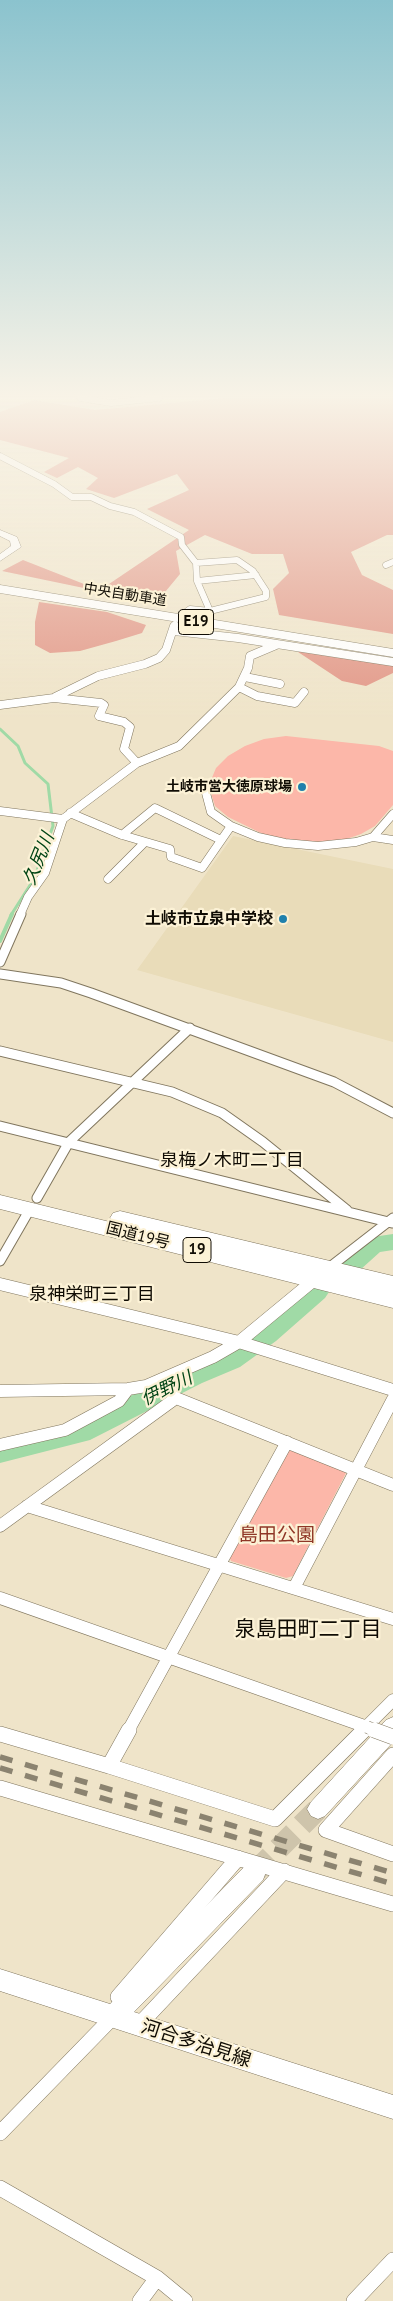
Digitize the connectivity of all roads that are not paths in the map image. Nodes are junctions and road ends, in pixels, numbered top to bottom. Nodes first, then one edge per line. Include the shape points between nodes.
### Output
1 (109, 505) edge
2 (0, 533) edge
3 (0, 558) edge
4 (393, 562) edge
5 (196, 563) junction
6 (393, 568) edge
7 (256, 575) junction
8 (197, 581) junction
9 (0, 583) edge
10 (0, 589) edge
11 (210, 610) junction
12 (186, 612) dead end
13 (276, 645) junction
14 (393, 646) edge
15 (393, 652) edge
16 (393, 662) edge
17 (245, 677) junction
18 (280, 684) dead end
19 (240, 687) junction
20 (304, 692) dead end
21 (54, 698) junction
22 (2, 704) edge
23 (137, 762) junction
24 (206, 793) dead end
25 (0, 811) edge
26 (393, 814) edge
27 (63, 816) junction
28 (231, 826) junction
29 (122, 835) junction
30 (373, 837) junction
31 (221, 840) junction
32 (393, 840) edge
33 (145, 842) junction
34 (108, 879) dead end
35 (0, 962) edge
36 (0, 974) edge
37 (190, 1028) junction
38 (0, 1051) edge
39 (133, 1082) junction
40 (393, 1113) edge
41 (0, 1126) edge
42 (69, 1142) junction
43 (0, 1189) edge
44 (0, 1202) edge
45 (33, 1204) junction
46 (350, 1212) junction
47 (392, 1221) edge
48 (0, 1261) edge
49 (321, 1274) junction
50 (0, 1284) edge
51 (393, 1284) edge
52 (393, 1300) edge
53 (239, 1342) junction
54 (162, 1378) junction
55 (128, 1389) junction
56 (393, 1390) edge
57 (0, 1391) edge
58 (176, 1398) junction
59 (393, 1398) edge
60 (287, 1442) junction
61 (0, 1445) edge
62 (356, 1469) junction
63 (393, 1485) edge
64 (27, 1506) junction
65 (0, 1526) edge
66 (218, 1563) junction
67 (294, 1588) junction
68 (0, 1598) edge
69 (393, 1619) edge
70 (168, 1657) junction
71 (393, 1700) edge
72 (367, 1727) junction
73 (393, 1727) edge
74 (0, 1734) edge
75 (393, 1737) edge
76 (393, 1756) edge
77 (109, 1766) junction
78 (0, 1788) edge
79 (318, 1809) tunnel mouth
80 (393, 1854) edge
81 (238, 1858) junction
82 (255, 1872) tunnel mouth
83 (284, 1872) junction
84 (393, 1904) edge
85 (0, 1980) edge
86 (108, 2016) junction
87 (138, 2026) junction
88 (393, 2108) edge
89 (0, 2134) edge
90 (0, 2188) edge
91 (393, 2260) edge
92 (157, 2278) junction
93 (140, 2301) edge
94 (185, 2301) edge
95 (354, 2301) edge

1 - 5 street via 134,512 181,537 182,545
2 - 3 street via 14,539 16,548
4 - 6 street via 386,565
5 - 7 street via 237,560
5 - 8 street
7 - 8 street
7 - 11 street via 266,597
8 - 11 street
9 - 14 highway, 中央自動車道 / E19
10 - 15 highway, 中央自動車道 / E19
11 - 12 street via 190,609
13 - 16 street
13 - 17 street via 250,656
13 - 21 street via 175,628 166,650 154,661 98,676
17 - 18 street
17 - 19 street
19 - 20 street via 257,696 295,703
19 - 23 street via 179,746
21 - 22 street
21 - 23 street via 104,704 100,716 124,722 130,727 124,749
23 - 27 street
24 - 28 street via 211,812
25 - 27 street
26 - 30 street
27 - 29 street
27 - 35 street via 45,873 28,897
28 - 30 street via 258,837 310,845 356,842
28 - 31 street
29 - 31 street via 155,808
29 - 33 street
30 - 32 street
31 - 33 street via 202,868 172,858 170,848
33 - 34 street
36 - 37 street via 61,983
37 - 39 street
37 - 40 street via 334,1082
38 - 39 street
39 - 42 street
39 - 46 street via 172,1092 222,1113
41 - 42 street
42 - 45 street
42 - 46 street
43 - 45 highway, 国道19号 / 19
44 - 45 highway, 国道19号 / 19
45 - 48 street
45 - 49 highway, 国道19号 / 19
46 - 47 street
47 - 49 street
49 - 51 highway, 国道19号 / 19
49 - 52 highway, 国道19号 / 19
49 - 53 street
50 - 53 street
53 - 54 street via 213,1357
53 - 56 street
54 - 55 street via 146,1386
54 - 58 street
55 - 57 street
55 - 61 street via 119,1401 65,1430
58 - 60 street
58 - 64 street
59 - 62 street
60 - 62 street
60 - 66 street
62 - 63 street
62 - 67 street
64 - 65 street
64 - 66 street
66 - 67 street
66 - 70 street
67 - 69 street
68 - 70 street
70 - 72 street
70 - 77 street
71 - 72 street
72 - 75 street, bridge
72 - 77 street via 275,1819
73 - 79 street
74 - 77 street
76 - 80 street via 326,1830
78 - 81 street
81 - 83 street
81 - 86 street
82 - 86 street
83 - 84 street
83 - 87 street
85 - 86 street, 河合多治見線
86 - 87 street, 河合多治見線
86 - 89 street
87 - 88 street, 河合多治見線
90 - 92 street
91 - 95 street
92 - 93 street
92 - 94 street

